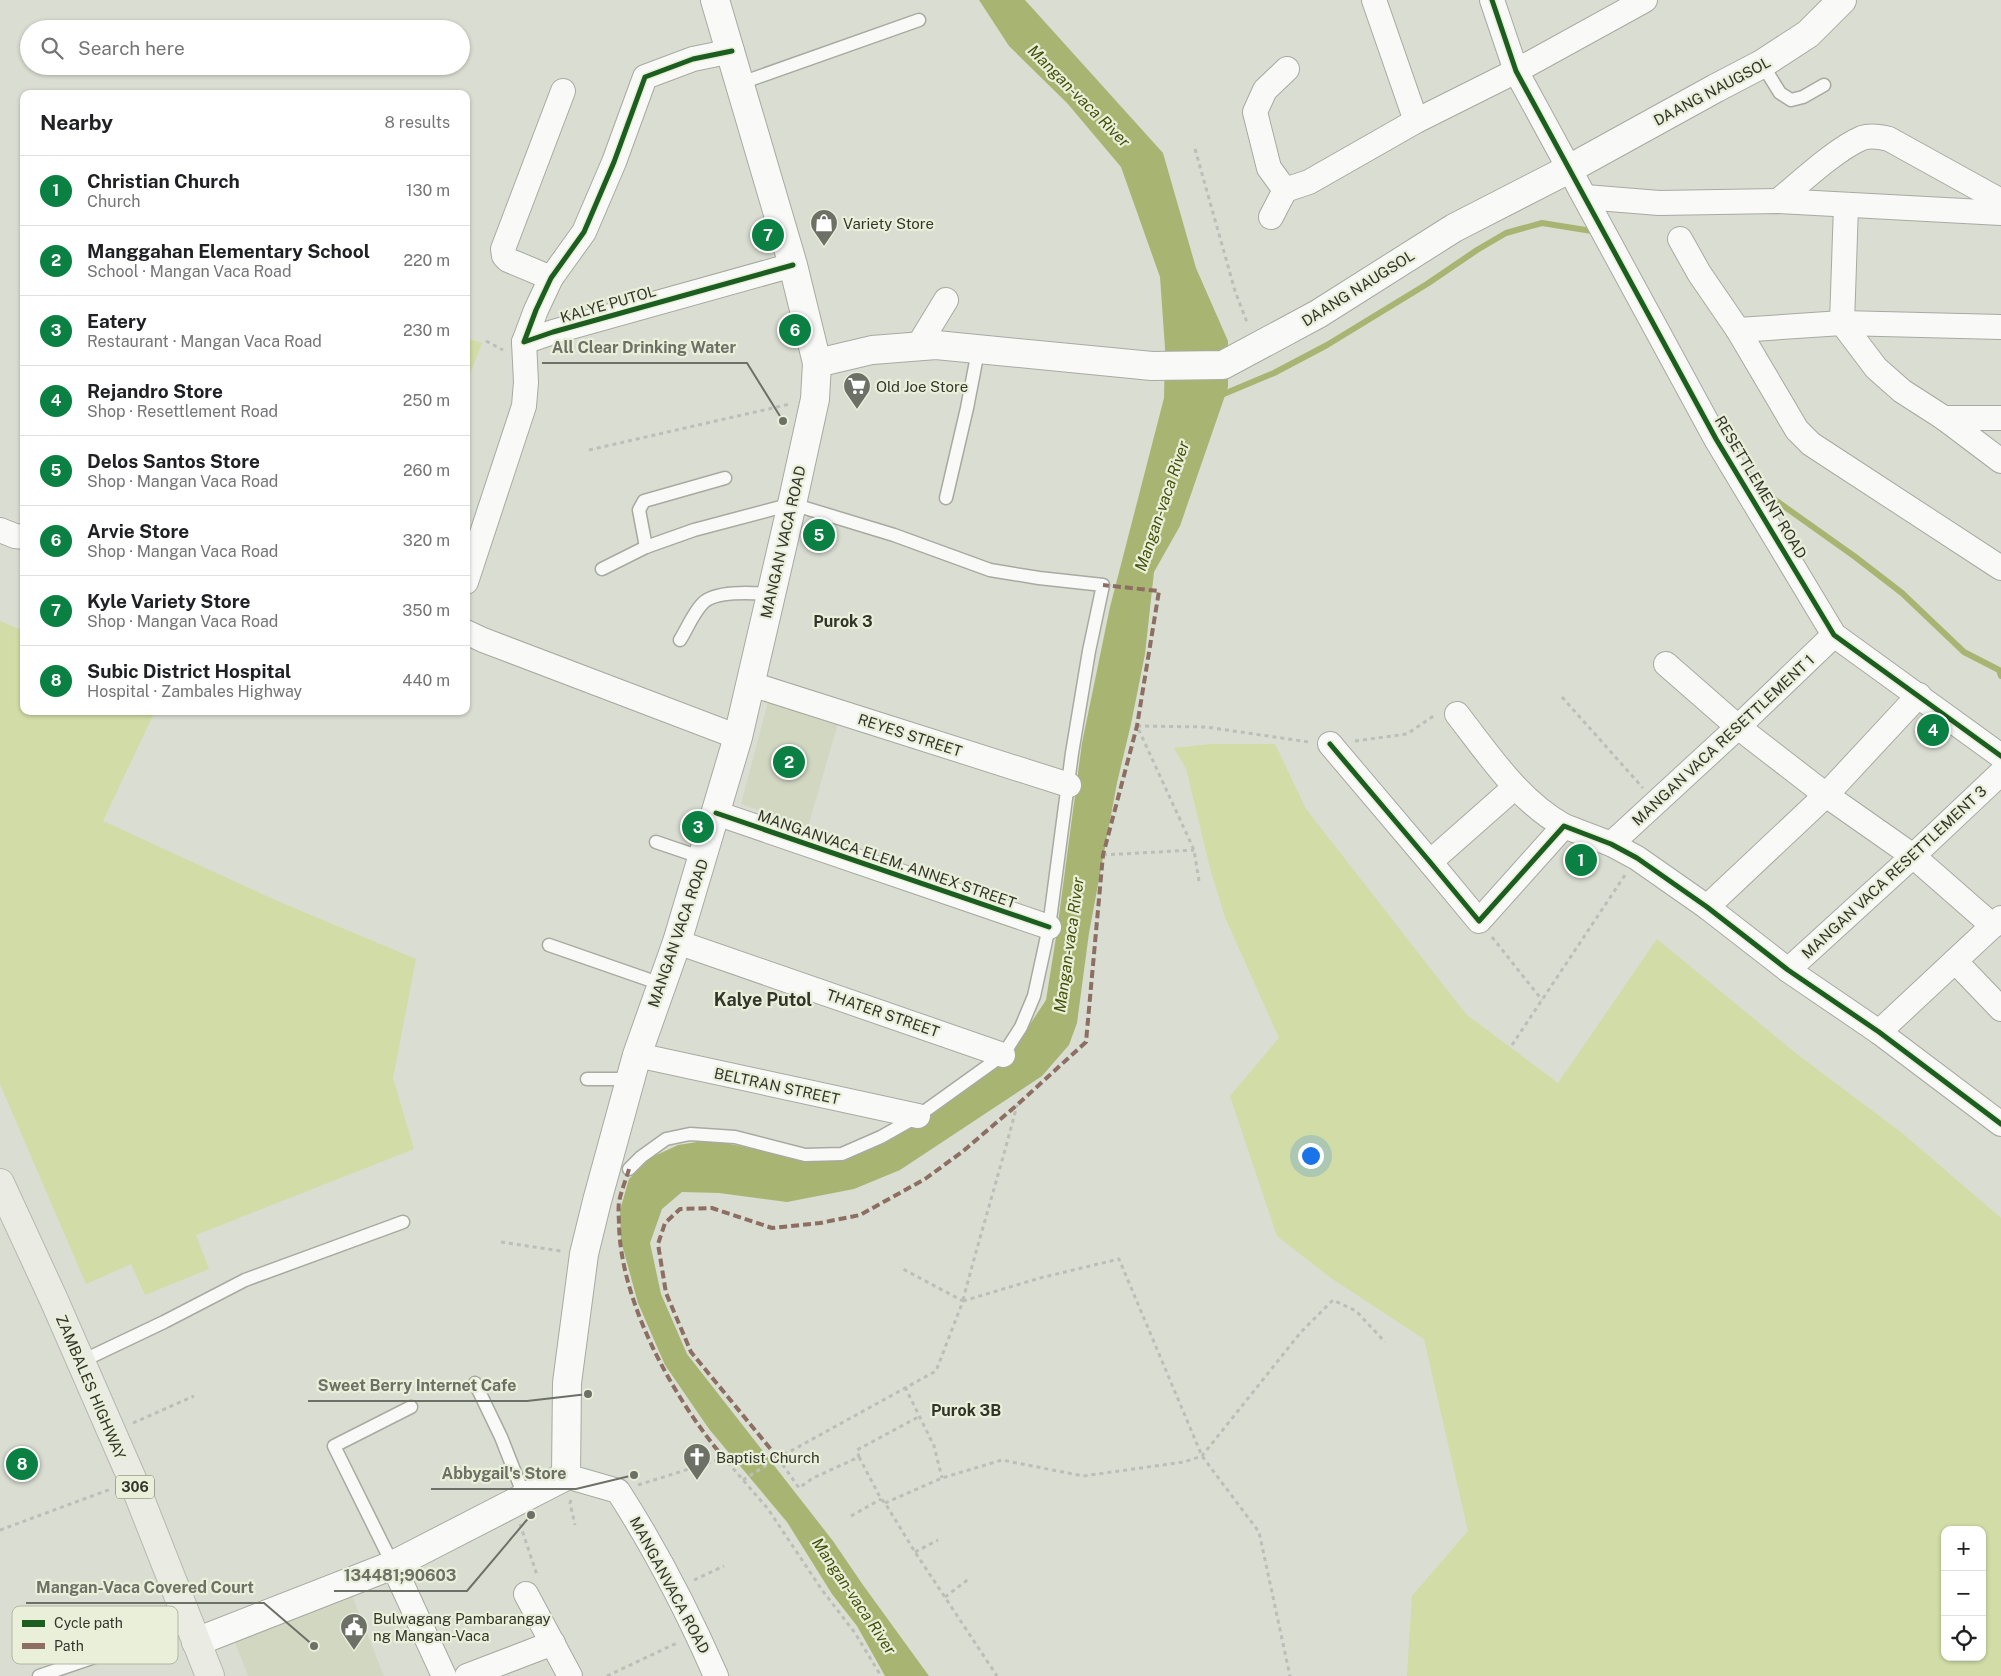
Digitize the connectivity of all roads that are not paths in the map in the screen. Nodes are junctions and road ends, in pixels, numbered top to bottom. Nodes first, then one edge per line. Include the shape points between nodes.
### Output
1 (716, 0) edge
2 (1374, 0) edge
3 (1492, 0) edge
4 (1645, 0) edge
5 (1842, 0) edge
6 (1614, 8) edge
7 (919, 20) dead end
8 (732, 51) junction
9 (1762, 64) junction
10 (1287, 69) dead end
11 (1516, 71) junction
12 (741, 83) junction
13 (1824, 85) dead end
14 (564, 91) dead end
15 (1416, 121) junction
16 (1569, 169) junction
17 (1285, 190) junction
18 (1586, 197) junction
19 (1778, 201) junction
20 (2001, 201) edge
21 (1846, 206) junction
22 (2001, 213) edge
23 (1271, 217) dead end
24 (1680, 239) dead end
25 (793, 265) junction
26 (551, 278) junction
27 (946, 300) dead end
28 (1842, 323) junction
29 (2001, 327) edge
30 (1738, 330) junction
31 (524, 342) junction
32 (918, 346) junction
33 (978, 350) junction
34 (817, 363) junction
35 (1944, 418) junction
36 (2001, 418) edge
37 (2001, 461) edge
38 (725, 478) dead end
39 (946, 498) dead end
40 (792, 504) junction
41 (0, 530) edge
42 (20, 537) edge
43 (646, 547) junction
44 (2001, 568) edge
45 (602, 569) dead end
46 (470, 570) edge
47 (772, 594) junction
48 (470, 634) edge
49 (1834, 635) junction
50 (680, 640) dead end
51 (1666, 664) dead end
52 (751, 684) junction
53 (1919, 695) junction
54 (1458, 714) road end
55 (1738, 727) junction
56 (738, 736) junction
57 (1330, 744) road end
58 (2001, 756) edge
59 (2001, 774) edge
60 (1069, 785) junction
61 (1514, 787) junction
62 (1826, 795) junction
63 (716, 813) junction
64 (1564, 826) junction
65 (656, 842) dead end
66 (1611, 844) junction
67 (1913, 856) junction
68 (703, 858) junction
69 (1430, 862) junction
70 (1707, 906) junction
71 (1997, 922) edge
72 (1049, 927) junction
73 (677, 942) junction
74 (548, 945) dead end
75 (1955, 961) junction
76 (1788, 970) junction
77 (661, 984) junction
78 (2001, 1009) edge
79 (1879, 1032) junction
80 (1003, 1055) junction
81 (633, 1067) junction
82 (587, 1079) dead end
83 (918, 1116) junction
84 (2001, 1124) edge
85 (629, 1169) dead end
86 (0, 1183) edge
87 (403, 1222) dead end
88 (80, 1362) junction
89 (475, 1383) dead end
90 (411, 1407) dead end
91 (566, 1476) junction
92 (518, 1502) junction
93 (393, 1565) junction
94 (526, 1594) road end
95 (192, 1634) junction
96 (178, 1638) edge
97 (552, 1643) junction
98 (83, 1664) edge
99 (40, 1676) edge
100 (210, 1676) edge
101 (444, 1676) edge
102 (467, 1676) edge
103 (570, 1676) edge
104 (716, 1676) edge

1 - 8 main road, MANGAN VACA ROAD
2 - 15 street
3 - 11 street, RESETTLEMENT ROAD
4 - 6 street
5 - 9 main road, DAANG NAUGSOL via 1808,34
6 - 11 street
7 - 12 lane
8 - 12 main road, MANGAN VACA ROAD
8 - 26 street, KALYE PUTOL via 693,59 645,77 584,232
9 - 13 lane via 1780,94 1791,100
9 - 16 main road, DAANG NAUGSOL
10 - 17 street via 1265,90 1255,112 1269,168
11 - 15 street
11 - 16 street, RESETTLEMENT ROAD
12 - 25 main road, MANGAN VACA ROAD
14 - 26 street via 503,248 508,260
15 - 17 street via 1309,182
16 - 18 street, RESETTLEMENT ROAD
16 - 33 main road, DAANG NAUGSOL via 1454,228 1318,314 1223,366 1152,366
17 - 23 street
18 - 19 street via 1659,202
18 - 49 street, RESETTLEMENT ROAD via 1716,439
19 - 20 street via 1864,137 1889,139
19 - 21 street
21 - 22 street
21 - 28 street
24 - 30 street via 1698,273
25 - 31 street, KALYE PUTOL
25 - 34 main road, MANGAN VACA ROAD
26 - 31 street, KALYE PUTOL
27 - 32 street
28 - 29 street
28 - 30 street
28 - 35 street via 1876,368 1902,391
30 - 44 street via 1796,430 1811,444
31 - 46 street via 524,406
32 - 33 main road, DAANG NAUGSOL
32 - 34 main road, DAANG NAUGSOL via 872,350
33 - 39 lane
34 - 40 main road, MANGAN VACA ROAD via 815,399
35 - 36 street
35 - 37 street
38 - 43 lane via 644,501 639,510
40 - 43 lane via 694,530
40 - 47 main road, MANGAN VACA ROAD
40 - 60 lane via 894,535 990,570 1103,584
41 - 42 street
43 - 45 lane
47 - 50 lane via 738,593 712,597 703,602
47 - 52 main road, MANGAN VACA ROAD
48 - 56 street
49 - 53 street, RESETTLEMENT ROAD
49 - 55 street, MANGAN VACA RESETTLEMENT 1
51 - 55 street
52 - 56 main road, MANGAN VACA ROAD
52 - 60 street, REYES STREET
53 - 58 street, RESETTLEMENT ROAD
53 - 62 street
54 - 61 street
55 - 62 street
55 - 66 street, MANGAN VACA RESETTLEMENT 1
56 - 63 main road, MANGAN VACA ROAD
57 - 69 street
59 - 67 street, MANGAN VACA RESETTLEMENT 3
60 - 72 lane
61 - 64 street via 1545,815
61 - 69 street
62 - 67 street
62 - 70 street
63 - 68 main road, MANGAN VACA ROAD
63 - 72 street, MANGANVACA ELEM. ANNEX STREET
64 - 66 street
64 - 69 street via 1479,921
65 - 68 lane
66 - 70 street
67 - 71 street
67 - 76 street, MANGAN VACA RESETTLEMENT 3
68 - 73 main road, MANGAN VACA ROAD
70 - 76 street
71 - 75 street
72 - 80 lane via 1034,996 1021,1027
73 - 77 main road, MANGAN VACA ROAD
73 - 80 street, THATER STREET
74 - 77 lane
75 - 78 street
75 - 79 street
76 - 79 street
77 - 81 main road, MANGAN VACA ROAD
79 - 84 street
80 - 83 lane
81 - 82 lane
81 - 83 street, BELTRAN STREET
81 - 91 main road, MANGAN VACA ROAD via 584,1254 567,1383
83 - 85 lane via 842,1154 805,1155 736,1138 690,1134 666,1139
86 - 88 main road, ZAMBALES HIGHWAY / 306
87 - 88 lane via 245,1280
88 - 95 main road, ZAMBALES HIGHWAY / 306 via 133,1481
89 - 92 lane via 501,1437
90 - 93 lane via 334,1446
91 - 92 main road
91 - 104 street, MANGANVACA ROAD via 618,1491 648,1538
92 - 93 main road
93 - 95 main road
93 - 101 street
94 - 97 street
95 - 96 lane
95 - 100 main road, ZAMBALES HIGHWAY / 306
97 - 102 street
97 - 103 street
98 - 99 lane

